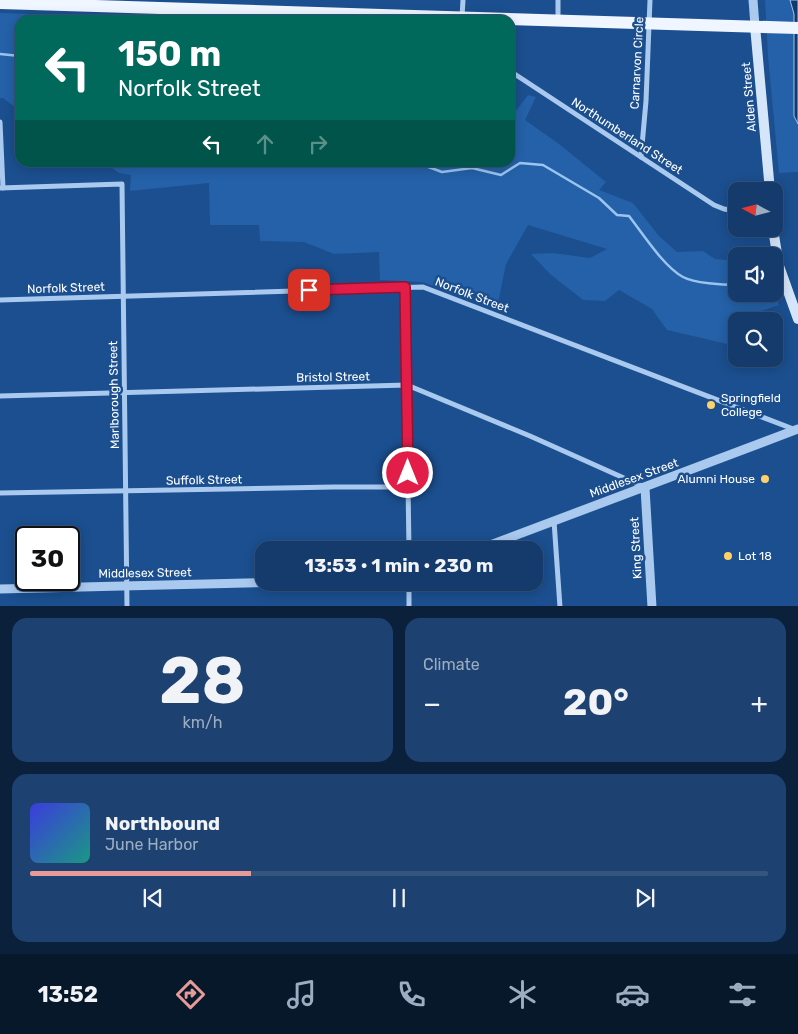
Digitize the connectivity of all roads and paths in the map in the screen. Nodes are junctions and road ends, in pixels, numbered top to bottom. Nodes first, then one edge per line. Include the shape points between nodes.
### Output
1 (463, 0) edge
2 (558, 0) edge
3 (650, 0) edge
4 (753, 0) edge
5 (0, 3) edge
6 (93, 3) edge
7 (388, 15) edge
8 (462, 15) edge
9 (515, 19) edge
10 (558, 20) junction
11 (649, 23) junction
12 (755, 26) junction
13 (798, 28) edge
14 (515, 74) edge
15 (0, 122) edge
16 (641, 157) junction
17 (769, 182) edge
18 (2, 188) edge
19 (728, 209) edge
20 (774, 238) edge
21 (405, 287) junction
22 (123, 297) junction
23 (0, 300) edge
24 (798, 319) edge
25 (407, 385) junction
26 (124, 394) junction
27 (0, 396) edge
28 (797, 430) edge
29 (408, 487) junction
30 (645, 488) junction
31 (126, 492) junction
32 (0, 493) edge
33 (554, 522) junction
34 (409, 541) edge
35 (502, 541) edge
36 (255, 583) edge
37 (127, 585) junction
38 (0, 590) edge
39 (409, 591) edge
40 (127, 606) edge
41 (409, 606) edge
42 (560, 606) edge
43 (652, 606) edge

1 - 8 street
2 - 10 street
3 - 11 street, Carnarvon Circle
4 - 12 street, Alden Street
5 - 6 main road
6 - 7 main road
9 - 10 main road
10 - 11 main road
11 - 12 main road
11 - 16 street, Carnarvon Circle
12 - 13 main road
12 - 17 main road, Alden Street
14 - 16 street, Northumberland Street
15 - 18 street
16 - 19 street, Northumberland Street via 718,207
18 - 22 street, Marlborough Street via 122,184
20 - 24 main road via 778,266
21 - 22 street, Norfolk Street
21 - 25 street
21 - 28 street, Norfolk Street via 427,288
22 - 23 street, Norfolk Street
22 - 26 street, Marlborough Street
25 - 26 street, Bristol Street
25 - 29 street
25 - 30 street, Bristol Street
26 - 27 street, Bristol Street
26 - 31 street, Marlborough Street
28 - 30 street, Middlesex Street
29 - 31 street, Suffolk Street
29 - 34 street
30 - 33 street, Middlesex Street
30 - 43 street, King Street
31 - 32 street, Suffolk Street
31 - 37 street, Marlborough Street
33 - 35 street, Middlesex Street
33 - 42 street
36 - 37 street, Middlesex Street
37 - 38 street, Middlesex Street
37 - 40 street, Marlborough Street
39 - 41 street

